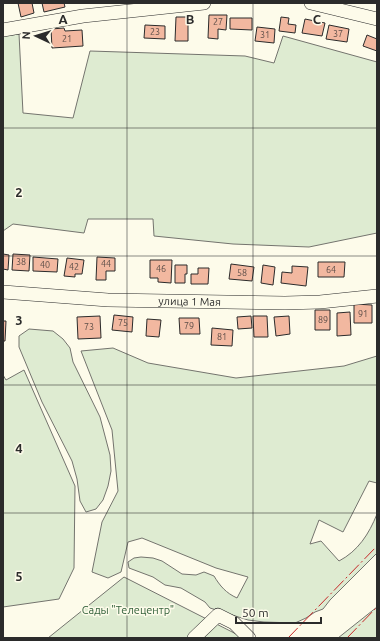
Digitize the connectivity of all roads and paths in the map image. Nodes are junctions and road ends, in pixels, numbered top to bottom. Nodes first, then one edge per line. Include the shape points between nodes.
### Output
1 (204, 3) edge
2 (311, 3) edge
3 (377, 19) edge
4 (3, 30) edge
5 (3, 292) edge
6 (377, 296) edge
7 (194, 638) edge
8 (249, 638) edge

1 - 4 street via 83,16
2 - 3 street
5 - 6 street, улица 1 Мая via 108,300 285,303
7 - 8 street via 218,615 234,622

